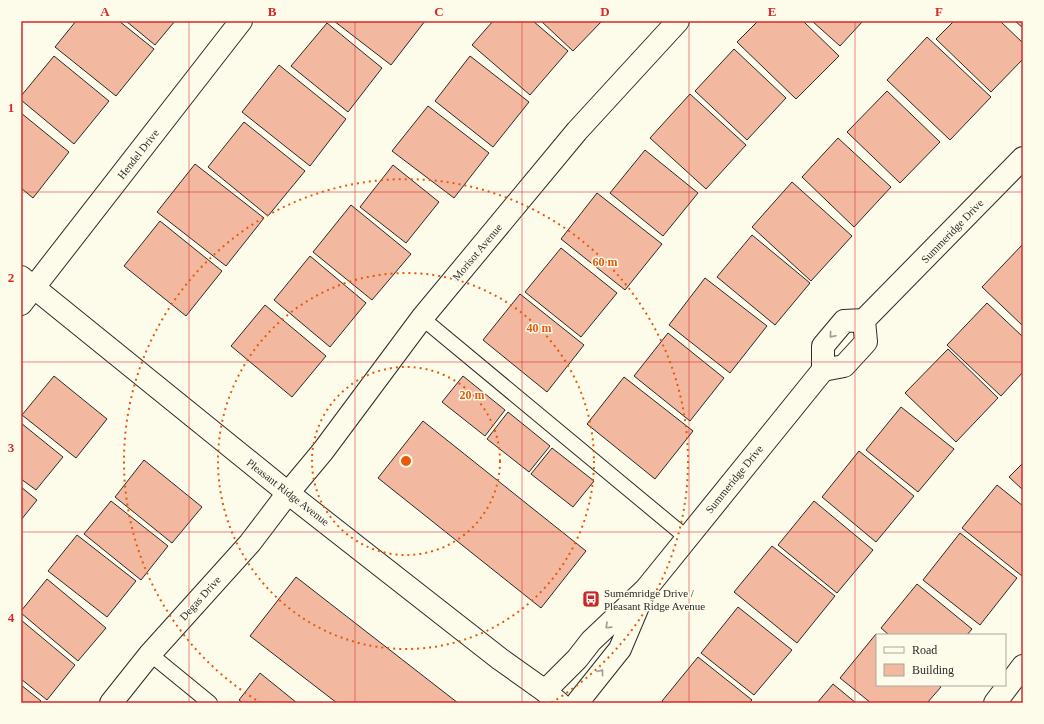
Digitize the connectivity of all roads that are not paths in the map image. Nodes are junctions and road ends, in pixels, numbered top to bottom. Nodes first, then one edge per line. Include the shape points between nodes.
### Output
1 (241, 21) edge
2 (678, 21) edge
3 (1023, 158) edge
4 (25, 290) edge
5 (422, 318) junction
6 (864, 320) junction
7 (823, 370) junction
8 (288, 493) junction
9 (686, 538) junction
10 (646, 589) junction
11 (150, 654) junction
12 (1023, 666) edge
13 (546, 699) edge
14 (112, 703) edge
15 (210, 703) edge
16 (577, 703) edge
17 (995, 703) edge

1 - 4 street, Hendel Drive
2 - 5 street, Morisot Avenue via 577,131
3 - 6 street, Summeridge Drive
4 - 8 street, Pleasant Ridge Avenue
5 - 8 street, Morisot Avenue via 324,451
5 - 9 lane
6 - 7 street via 866,342 844,366
6 -> 7 street via 844,321 823,346
7 - 9 street, Summeridge Drive
8 - 11 street, Degas Drive via 250,543
8 - 13 street, Pleasant Ridge Avenue via 500,659
9 - 10 street, Summeridge Drive
10 -> 13 street, Summeridge Drive via 592,641
16 -> 10 street, Summeridge Drive via 620,649
11 - 14 street, Degas Drive
11 - 15 lane
12 - 17 street

